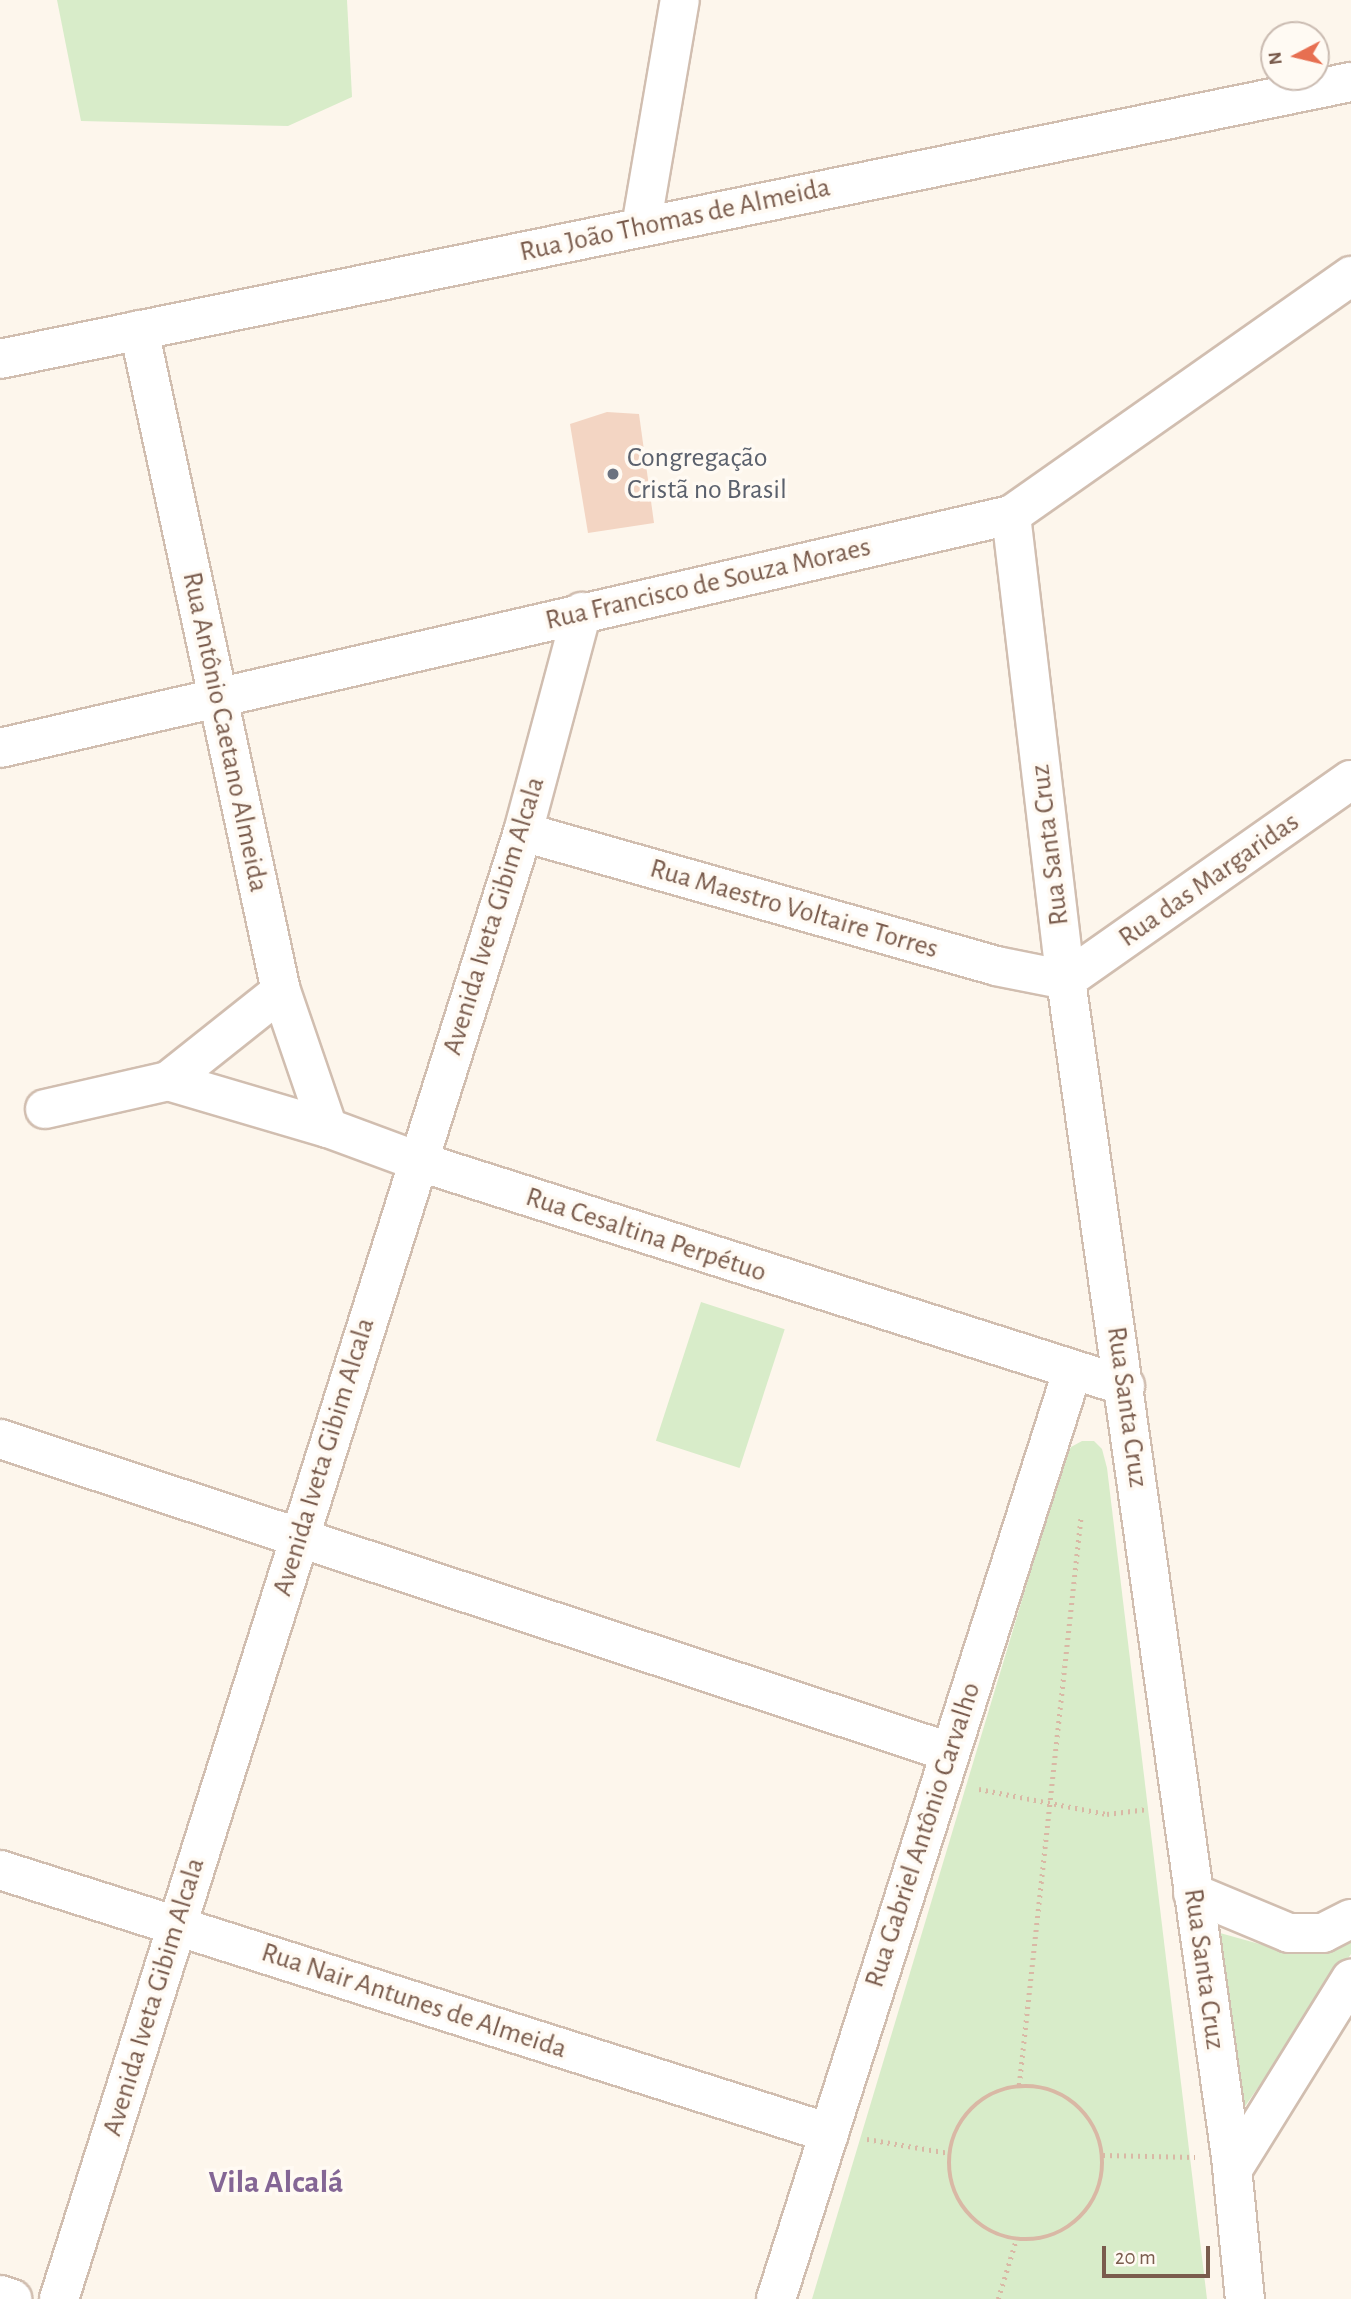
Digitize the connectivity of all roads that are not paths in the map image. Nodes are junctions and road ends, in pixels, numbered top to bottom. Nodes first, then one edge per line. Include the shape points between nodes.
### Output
1 (680, 0) edge
2 (1349, 87) edge
3 (641, 227) junction
4 (1351, 275) edge
5 (139, 330) junction
6 (0, 359) edge
7 (1011, 515) junction
8 (582, 612) junction
9 (217, 698) junction
10 (0, 748) edge
11 (1351, 780) edge
12 (523, 832) junction
13 (1066, 980) junction
14 (281, 991) junction
15 (168, 1082) junction
16 (45, 1109) dead end
17 (328, 1128) junction
18 (417, 1161) junction
19 (1072, 1372) junction
20 (1125, 1386) junction
21 (0, 1439) edge
22 (299, 1537) junction
23 (945, 1766) junction
24 (0, 1870) edge
25 (1193, 1893) junction
26 (1351, 1919) edge
27 (177, 1926) junction
28 (1351, 1979) edge
29 (829, 2133) junction
30 (1232, 2163) junction
31 (0, 2295) edge
32 (12, 2299) edge
33 (59, 2299) edge
34 (776, 2299) edge
35 (1245, 2299) edge

1 - 3 street
2 - 3 street, Rua João Thomas de Almeida
3 - 5 street, Rua João Thomas de Almeida
4 - 7 street, Rua Francisco de Souza Moraes
5 - 6 street, Rua João Thomas de Almeida
5 - 9 street, Rua Antônio Caetano Almeida
7 - 8 street, Rua Francisco de Souza Moraes
7 - 13 street, Rua Santa Cruz
8 - 9 street, Rua Francisco de Souza Moraes
8 - 12 street, Avenida Iveta Gibim Alcala
9 - 10 street, Rua Francisco de Souza Moraes
9 - 14 street, Rua Antônio Caetano Almeida
11 - 13 street, Rua das Margaridas
12 - 13 street, Rua Maestro Voltaire Torres via 996,966
12 - 18 street, Avenida Iveta Gibim Alcala
13 - 20 street, Rua Santa Cruz
14 - 15 street, Rua Cesaltina Perpétuo
14 - 17 street, Rua Antônio Caetano Almeida
15 - 16 street, Rua Cesaltina Perpétuo
15 - 17 street, Rua Cesaltina Perpétuo
17 - 18 street, Rua Cesaltina Perpétuo
18 - 19 street, Rua Cesaltina Perpétuo
18 - 22 street, Avenida Iveta Gibim Alcala
19 - 20 street, Rua Cesaltina Perpétuo
19 - 23 street, Rua Gabriel Antônio Carvalho
20 - 25 street, Rua Santa Cruz
21 - 22 street
22 - 23 street
22 - 27 street, Avenida Iveta Gibim Alcala
23 - 29 street, Rua Gabriel Antônio Carvalho
24 - 27 street, Rua Nair Antunes de Almeida
25 - 26 street via 1289,1933 1323,1933
25 - 30 street, Rua Santa Cruz
27 - 29 street, Rua Nair Antunes de Almeida
27 - 33 street, Avenida Iveta Gibim Alcala
28 - 30 street
29 - 34 street, Rua Gabriel Antônio Carvalho
30 - 35 street, Rua Santa Cruz
31 - 32 street

